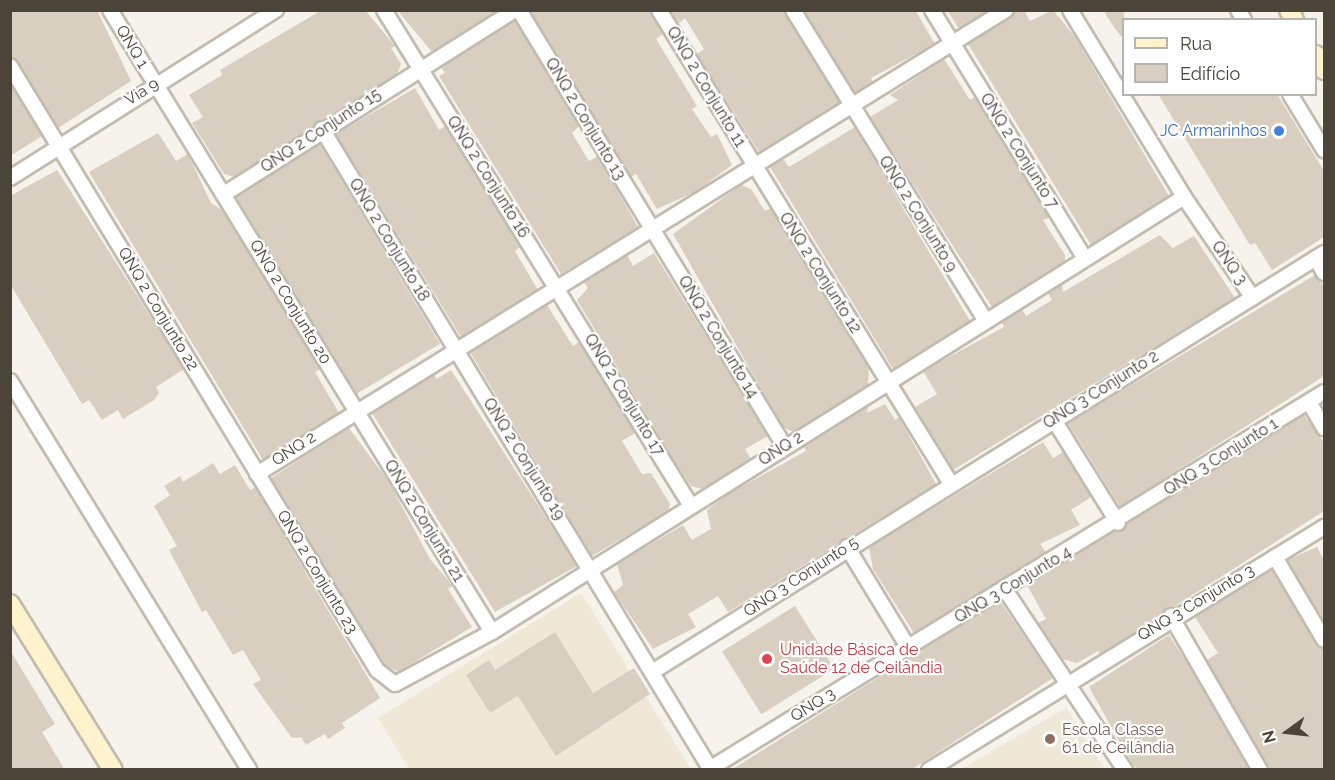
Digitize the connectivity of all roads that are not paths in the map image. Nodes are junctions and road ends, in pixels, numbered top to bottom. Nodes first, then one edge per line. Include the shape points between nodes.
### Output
1 (110, 10) edge
2 (276, 10) edge
3 (384, 10) edge
4 (517, 10) edge
5 (659, 10) edge
6 (793, 10) edge
7 (932, 10) edge
8 (1006, 10) edge
9 (1070, 10) edge
10 (953, 43) junction
11 (10, 66) edge
12 (419, 68) junction
13 (154, 84) junction
14 (1122, 95) edge
15 (1122, 96) edge
16 (1291, 96) edge
17 (851, 106) junction
18 (322, 129) junction
19 (59, 144) junction
20 (1324, 150) edge
21 (753, 164) junction
22 (10, 178) edge
23 (224, 194) junction
24 (1184, 197) junction
25 (651, 227) junction
26 (1320, 256) edge
27 (1085, 259) junction
28 (1324, 273) edge
29 (556, 285) junction
30 (1253, 298) junction
31 (986, 321) junction
32 (456, 350) junction
33 (10, 381) edge
34 (887, 383) junction
35 (1324, 392) edge
36 (1309, 402) junction
37 (356, 410) junction
38 (1054, 420) junction
39 (1324, 428) edge
40 (785, 447) junction
41 (257, 474) junction
42 (950, 482) junction
43 (691, 506) junction
44 (1118, 523) junction
45 (1324, 527) edge
46 (847, 547) junction
47 (1275, 557) junction
48 (592, 568) junction
49 (1004, 588) junction
50 (10, 604) edge
51 (1171, 616) junction
52 (492, 632) junction
53 (1324, 640) edge
54 (908, 647) junction
55 (377, 670) joint
56 (652, 672) junction
57 (1070, 681) junction
58 (711, 769) edge
59 (113, 770) edge
60 (249, 770) edge
61 (929, 770) edge
62 (1125, 770) edge
63 (1260, 770) edge

1 - 13 street, QNQ 1
2 - 13 street, Via 9
3 - 12 street
4 - 12 street, QNQ 2 Conjunto 15
4 - 25 street, QNQ 2 Conjunto 13
5 - 21 street, QNQ 2 Conjunto 11
6 - 17 street, QNQ 2 Conjunto 9
7 - 10 street, QNQ 2 Conjunto 7
8 - 10 street, QNQ 2
9 - 14 street, QNQ 3
10 - 17 street, QNQ 2
10 - 27 street, QNQ 2 Conjunto 7
11 - 19 street, QNQ 2 Conjunto 22
12 - 18 street, QNQ 2 Conjunto 15
12 - 29 street, QNQ 2 Conjunto 16
13 - 19 street, Via 9
13 - 23 street
15 - 24 street, QNQ 3
16 - 20 street
17 - 21 street, QNQ 2
17 - 31 street, QNQ 2 Conjunto 9
18 - 23 street, QNQ 2 Conjunto 15
18 - 32 street, QNQ 2 Conjunto 18
19 - 22 street, Via 9
19 - 41 street, QNQ 2 Conjunto 22
21 - 25 street, QNQ 2
21 - 34 street, QNQ 2 Conjunto 12
23 - 37 street, QNQ 2 Conjunto 20
24 - 27 street, QNQ 2
24 - 30 street, QNQ 3
25 - 29 street, QNQ 2
25 - 40 street, QNQ 2 Conjunto 14
26 - 28 street, QNQ 3
26 - 30 street, QNQ 3
27 - 31 street, QNQ 2
29 - 32 street, QNQ 2
29 - 43 street, QNQ 2 Conjunto 17
30 - 38 street, QNQ 3 Conjunto 2
31 - 34 street, QNQ 2
32 - 37 street, QNQ 2
32 - 48 street, QNQ 2 Conjunto 19
33 - 60 street
34 - 40 street, QNQ 2
34 - 42 street
35 - 36 street, QNQ 3 Conjunto 1
36 - 39 street
36 - 44 street, QNQ 3 Conjunto 1
37 - 41 street, QNQ 2
37 - 52 street, QNQ 2 Conjunto 21
38 - 42 street, QNQ 3 Conjunto 2
38 - 44 street
40 - 43 street, QNQ 2
41 - 55 street, QNQ 2 Conjunto 23
42 - 46 street, QNQ 3 Conjunto 5
43 - 48 street, QNQ 2
44 - 49 street, QNQ 3 Conjunto 4
45 - 47 street, QNQ 3 Conjunto 3
46 - 54 street
46 - 56 street, QNQ 3 Conjunto 5
47 - 51 street, QNQ 3 Conjunto 3
47 - 53 street
48 - 52 street, QNQ 2
48 - 56 street, QNQ 3
49 - 54 street, QNQ 3 Conjunto 4
49 - 57 street
50 - 59 street
51 - 57 street, QNQ 3 Conjunto 3
51 - 63 street
52 - 55 street, QNQ 2 via 408,681 395,684
54 - 58 street, QNQ 3
56 - 58 street, QNQ 3
57 - 61 street, QNQ 3 Conjunto 3
57 - 62 street

